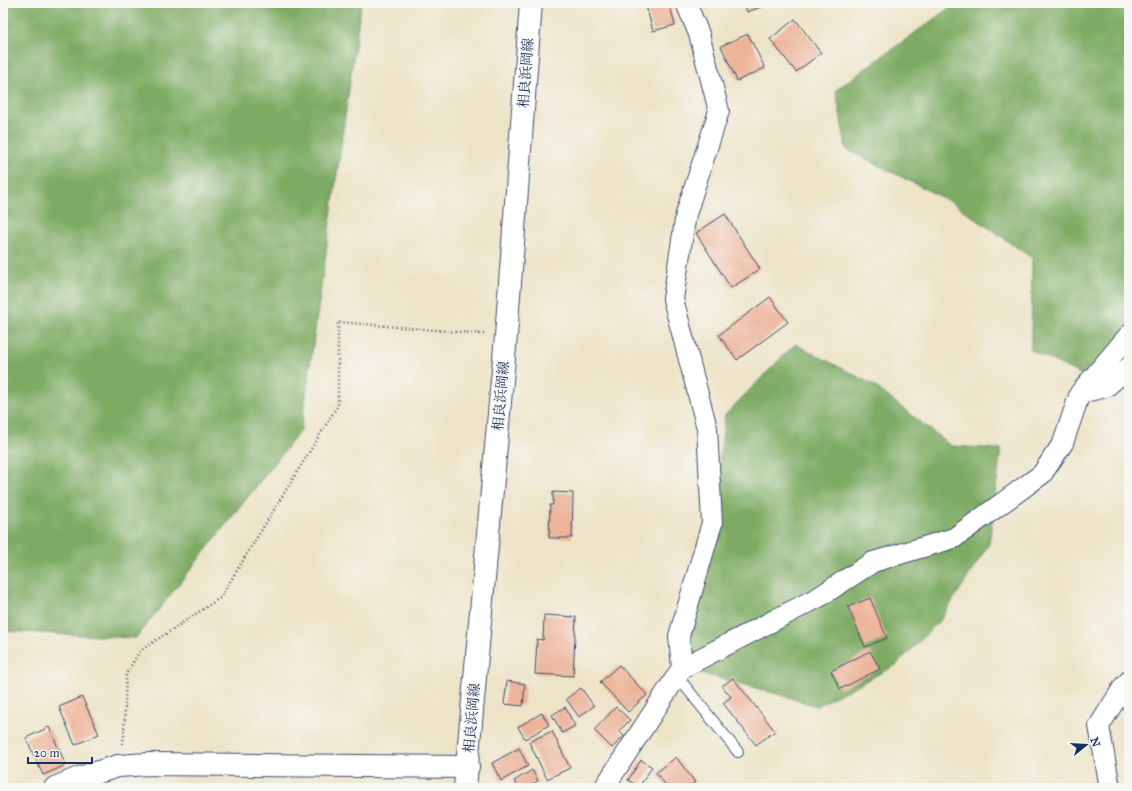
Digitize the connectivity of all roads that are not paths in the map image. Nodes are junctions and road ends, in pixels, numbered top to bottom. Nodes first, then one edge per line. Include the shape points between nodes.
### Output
1 (532, 3) edge
2 (686, 3) edge
3 (1129, 335) edge
4 (1129, 367) edge
5 (1080, 393) junction
6 (680, 672) junction
7 (1129, 681) edge
8 (738, 752) dead end
9 (468, 767) junction
10 (58, 787) edge
11 (465, 788) edge
12 (604, 788) edge
13 (1110, 788) edge

1 - 9 main road, 相良浜岡線
2 - 6 street via 699,34 719,111 686,214 673,299 707,428 712,522 679,636
3 - 5 street
4 - 5 street via 1106,387
5 - 6 street via 1063,443 1042,474 954,538 872,562 819,597
6 - 8 lane
6 - 12 street
7 - 13 street via 1099,726
9 - 10 main road via 148,764 118,766
9 - 11 main road, 相良浜岡線

